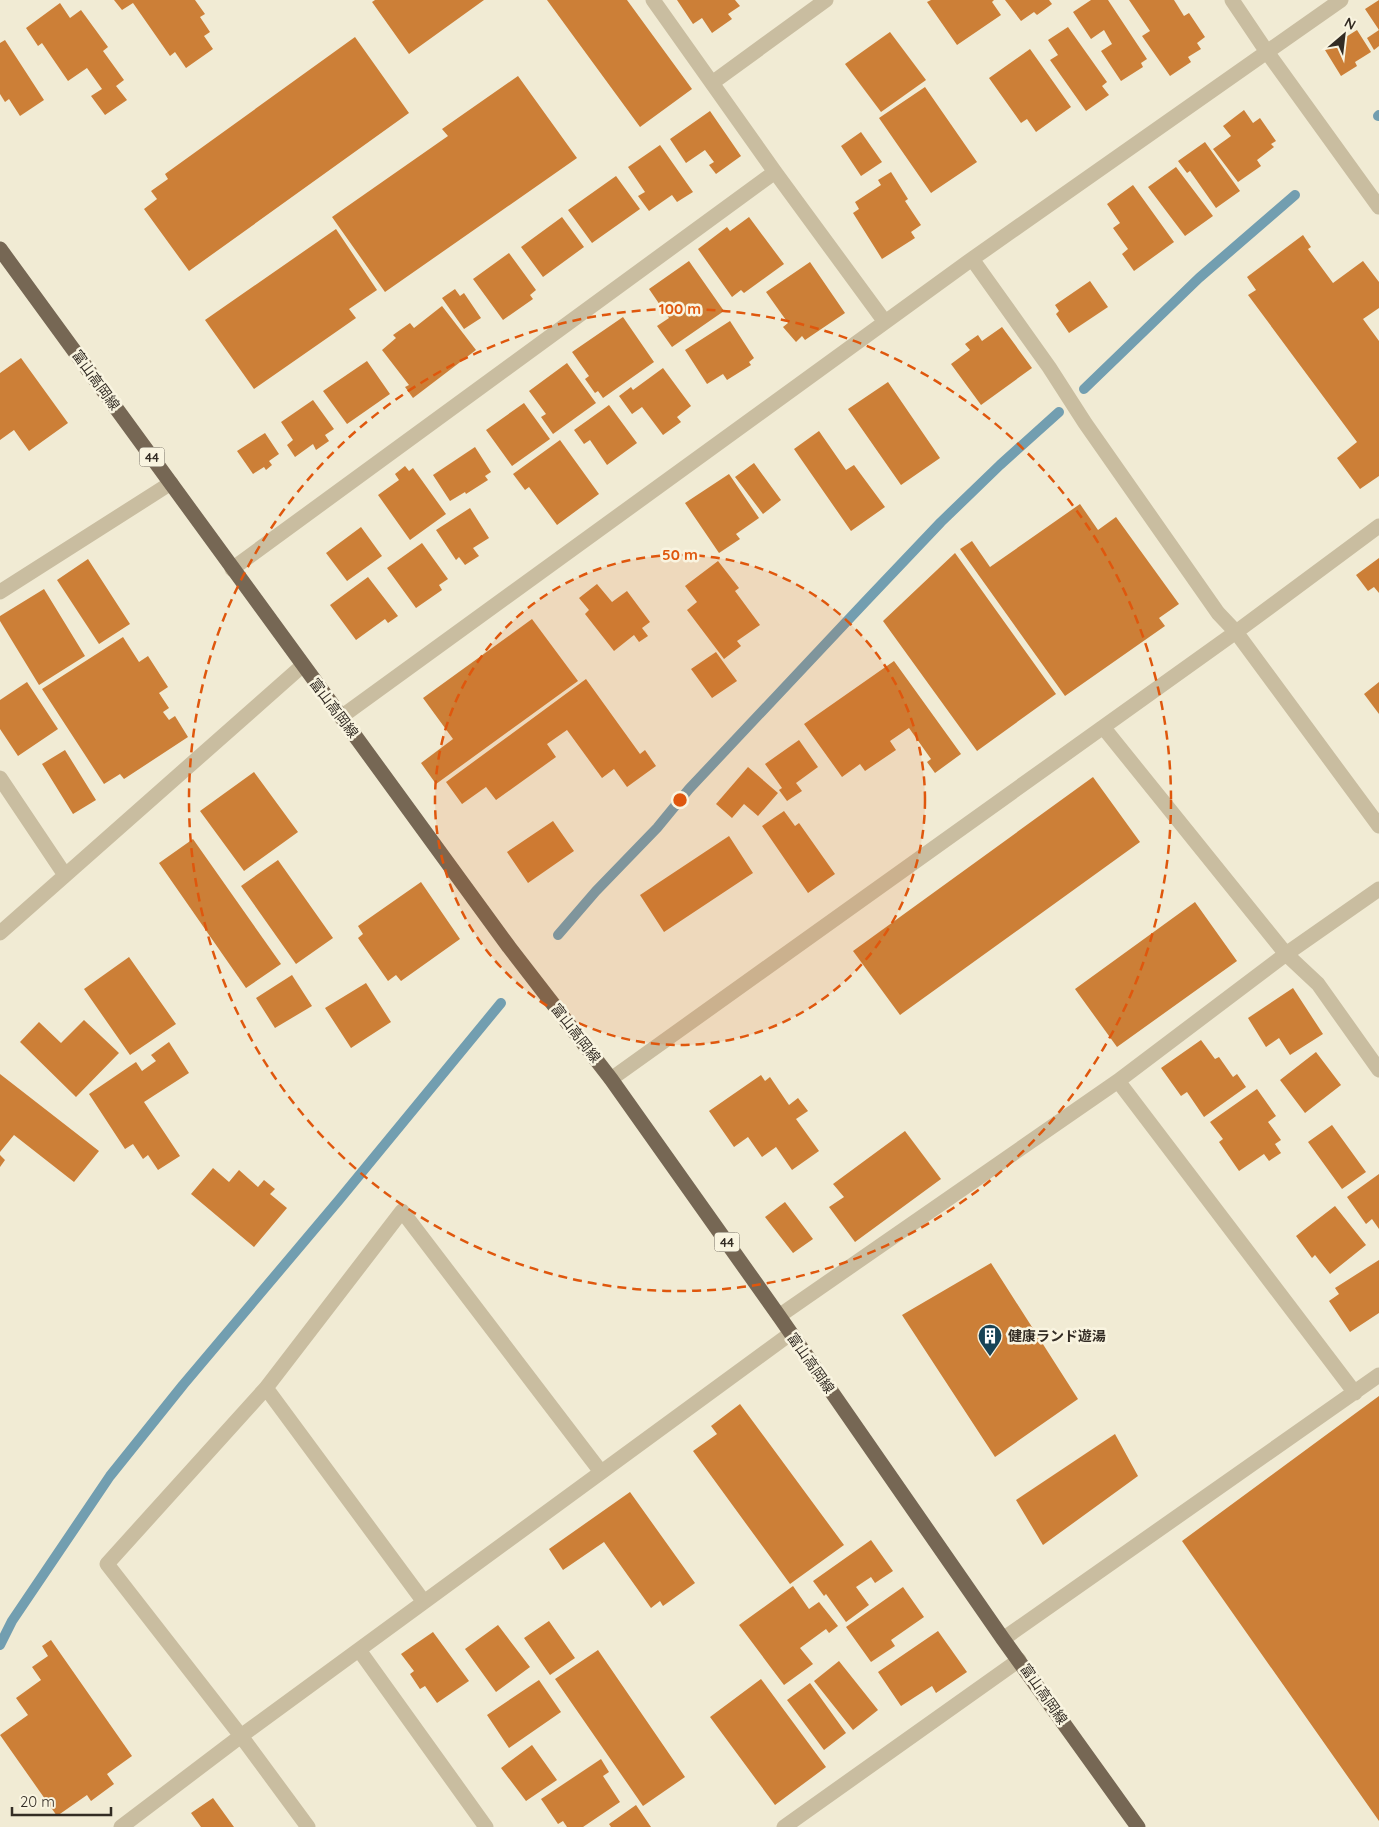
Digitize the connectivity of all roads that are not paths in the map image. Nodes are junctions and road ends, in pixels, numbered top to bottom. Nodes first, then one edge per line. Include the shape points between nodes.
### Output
1 (653, 0) edge
2 (826, 0) edge
3 (1232, 0) edge
4 (1341, 0) edge
5 (1267, 52) junction
6 (712, 82) junction
7 (775, 172) junction
8 (1379, 207) edge
9 (0, 249) edge
10 (972, 259) junction
11 (885, 322) junction
12 (171, 483) junction
13 (1379, 526) edge
14 (232, 569) junction
15 (0, 592) edge
16 (1236, 632) junction
17 (302, 666) junction
18 (341, 717) junction
19 (1103, 727) junction
20 (0, 778) edge
21 (1379, 826) edge
22 (65, 875) junction
23 (1379, 889) edge
24 (0, 933) edge
25 (1286, 954) junction
26 (1379, 1070) edge
27 (611, 1079) junction
28 (1118, 1081) junction
29 (779, 1316) junction
30 (790, 1334) junction
31 (1379, 1375) edge
32 (266, 1388) junction
33 (1355, 1393) junction
34 (601, 1472) junction
35 (424, 1602) junction
36 (1004, 1639) junction
37 (359, 1650) junction
38 (1019, 1660) junction
39 (241, 1736) junction
40 (121, 1827) edge
41 (308, 1827) edge
42 (486, 1827) edge
43 (784, 1827) edge
44 (1138, 1827) edge

1 - 6 street
2 - 6 street
3 - 5 street
4 - 5 street
5 - 8 street
5 - 10 street
6 - 7 street
7 - 11 street
7 - 14 street
9 - 12 main road, 富山高岡線 / 44
10 - 11 street
10 - 16 street via 1213,605
11 - 18 street
12 - 14 main road, 富山高岡線 / 44
12 - 15 street
13 - 16 street
14 - 17 main road, 富山高岡線 / 44
16 - 19 street
16 - 21 street
17 - 18 main road, 富山高岡線 / 44
17 - 22 street
18 - 27 main road, 富山高岡線 / 44 via 509,947
19 - 25 street
19 - 27 street
20 - 22 street
22 - 24 street
23 - 25 street
25 - 26 street via 1318,984
25 - 28 street
27 - 29 main road, 富山高岡線 / 44
28 - 29 street
28 - 33 street
29 - 30 main road, 富山高岡線 / 44
30 - 34 street
30 - 36 main road, 富山高岡線 / 44
31 - 33 street
32 - 34 street via 402,1211
32 - 35 street
32 - 39 street via 107,1564
33 - 36 street
34 - 35 street
35 - 37 street
36 - 38 main road, 富山高岡線 / 44
37 - 39 street
37 - 42 street
38 - 43 street
38 - 44 main road, 富山高岡線 / 44
39 - 40 street
39 - 41 street

